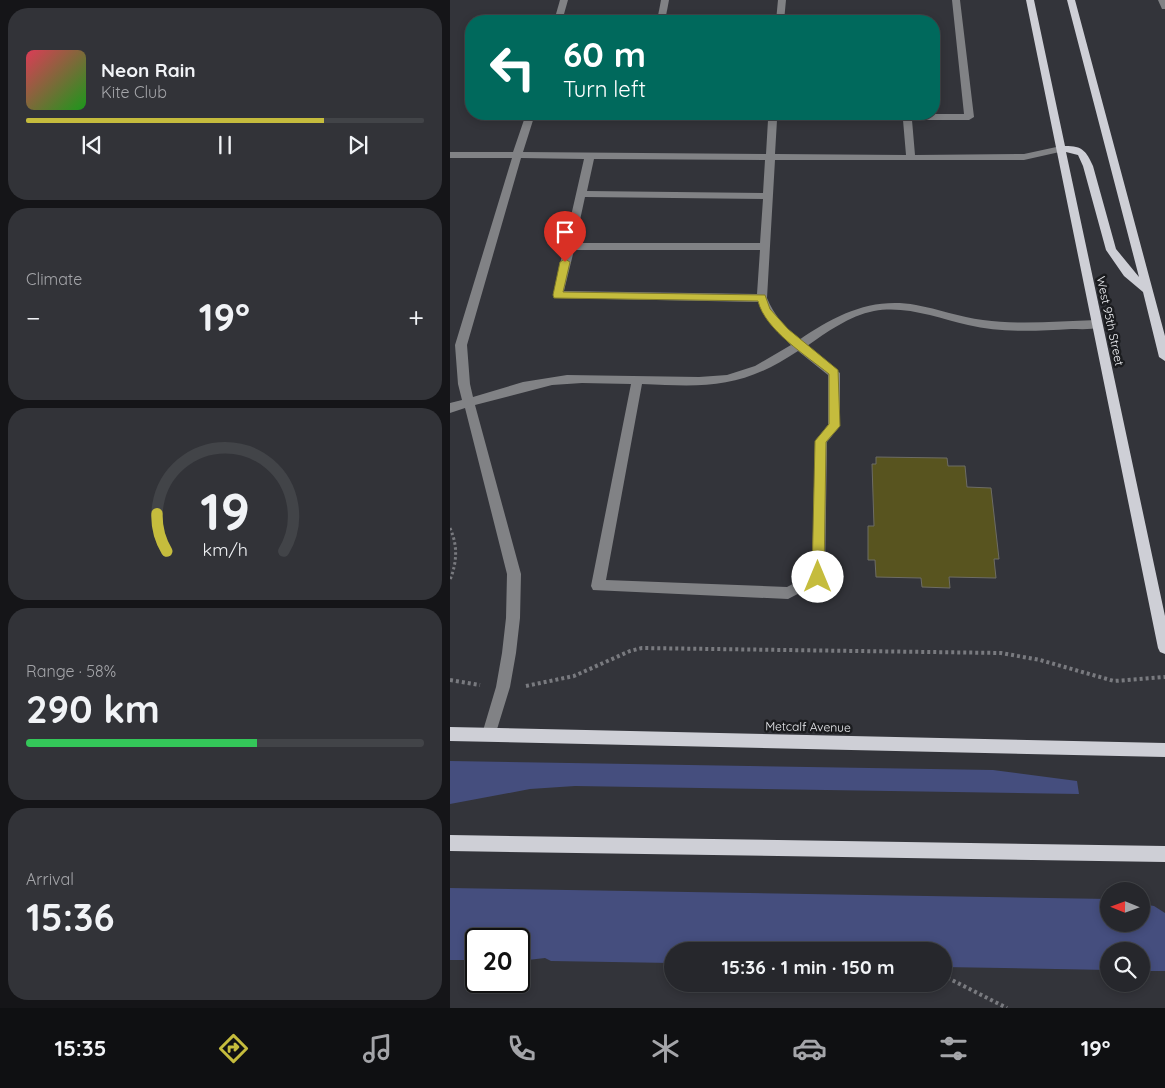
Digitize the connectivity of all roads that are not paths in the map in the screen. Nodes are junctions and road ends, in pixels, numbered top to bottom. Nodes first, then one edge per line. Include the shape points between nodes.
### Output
1 (564, 0) edge
2 (665, 0) edge
3 (782, 0) edge
4 (956, 0) edge
5 (1030, 0) edge
6 (1071, 0) edge
7 (1162, 0) edge
8 (1165, 7) edge
9 (560, 15) edge
10 (662, 15) edge
11 (781, 15) edge
12 (940, 117) edge
13 (528, 120) edge
14 (773, 120) edge
15 (907, 120) edge
16 (1061, 149) junction
17 (518, 154) junction
18 (450, 155) edge
19 (590, 155) junction
20 (771, 158) junction
21 (911, 158) junction
22 (581, 194) junction
23 (767, 196) junction
24 (569, 246) junction
25 (765, 247) junction
26 (1149, 292) junction
27 (762, 298) junction
28 (1097, 324) junction
29 (801, 346) junction
30 (1165, 357) edge
31 (636, 380) junction
32 (469, 403) junction
33 (450, 408) edge
34 (1165, 648) edge
35 (450, 734) edge
36 (490, 734) junction
37 (1165, 750) edge
38 (450, 843) edge
39 (1165, 854) edge

1 - 9 lane
2 - 10 lane
3 - 11 lane
4 - 12 lane via 969,117
5 - 16 main road, West 95th Street
6 - 26 main road
7 - 8 lane
13 - 17 lane
14 - 20 lane
15 - 21 lane
16 - 21 lane via 1024,157
16 - 26 main road via 1082,153 1111,250 1128,273
16 - 28 main road, West 95th Street
17 - 18 lane
17 - 19 lane
17 - 32 lane via 461,346
19 - 20 lane
19 - 22 lane
20 - 21 lane
20 - 23 lane
22 - 23 lane
22 - 24 lane
23 - 25 lane
24 - 25 lane
24 - 27 lane via 558,295
25 - 27 lane
26 - 30 main road
27 - 29 lane via 765,311
28 - 29 lane via 998,326 918,310 876,307 833,324
28 - 34 main road, West 95th Street
29 - 31 lane via 734,378
29 - 31 lane via 834,373 834,426 821,441 818,577 788,593 598,586
31 - 32 lane via 576,379 536,383
32 - 33 lane
32 - 36 lane via 514,574 513,618 503,687
35 - 36 main road, Metcalf Avenue
36 - 37 main road, Metcalf Avenue
38 - 39 main road

